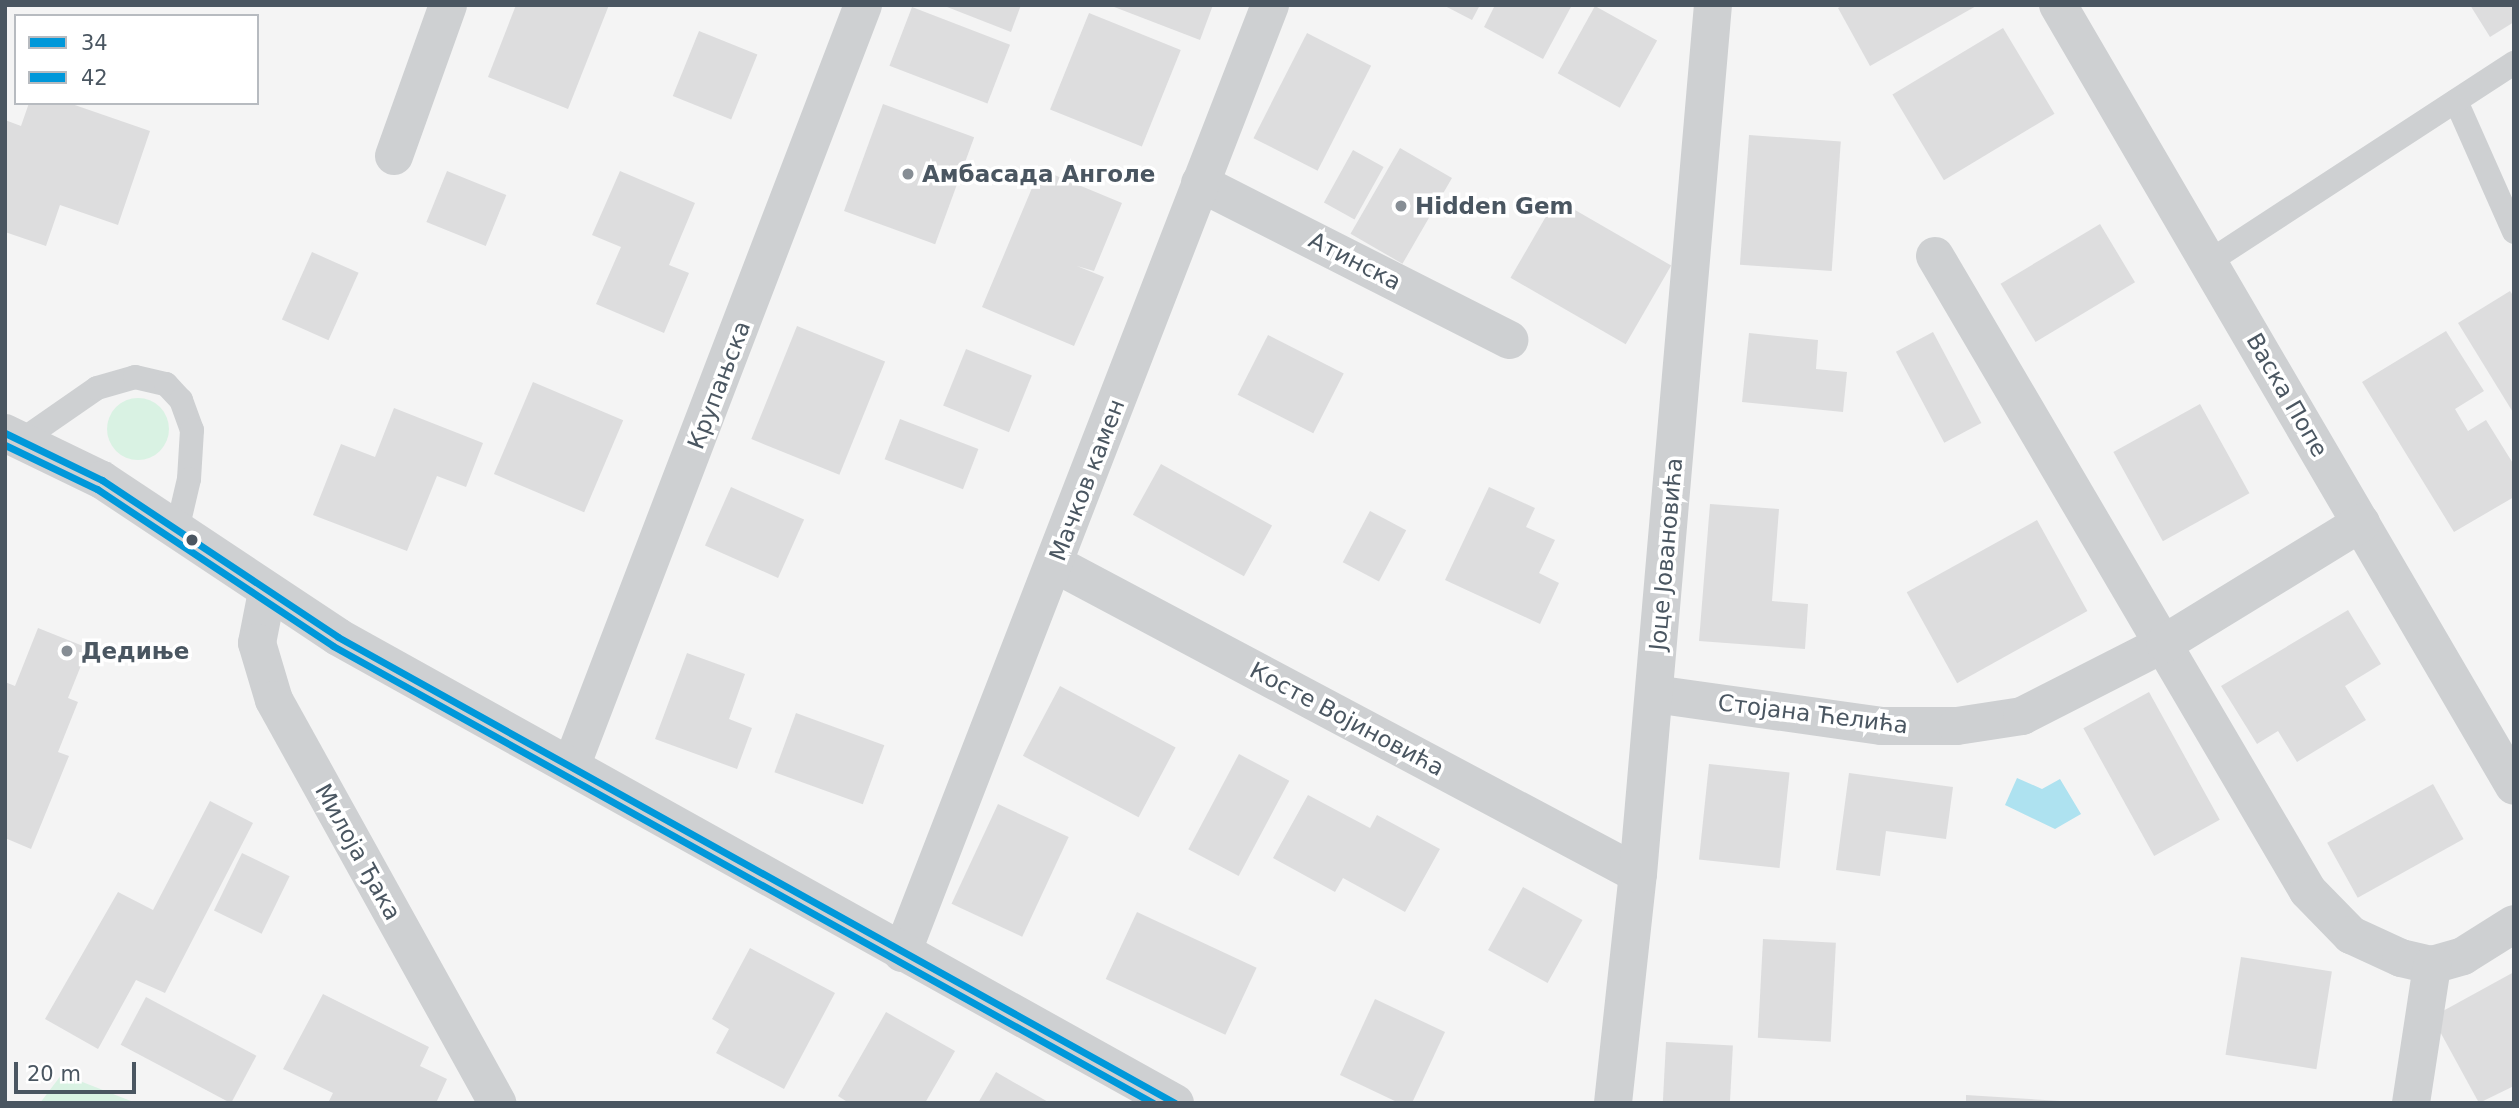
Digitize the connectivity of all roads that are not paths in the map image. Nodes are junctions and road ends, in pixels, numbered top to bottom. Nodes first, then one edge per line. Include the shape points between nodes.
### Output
1 (448, 5) edge
2 (863, 5) edge
3 (1270, 5) edge
4 (1713, 5) edge
5 (2058, 5) edge
6 (2514, 63) edge
7 (2456, 101) junction
8 (394, 156) dead end
9 (1200, 183) junction
10 (2514, 232) edge
11 (1936, 256) dead end
12 (2210, 261) junction
13 (1510, 340) dead end
14 (13, 437) edge
15 (2361, 523) junction
16 (177, 530) junction
17 (1055, 564) junction
18 (267, 592) junction
19 (2165, 643) junction
20 (1654, 694) junction
21 (572, 764) junction
22 (2514, 786) edge
23 (1639, 874) junction
24 (2514, 924) edge
25 (902, 953) junction
26 (2432, 965) junction
27 (497, 1103) edge
28 (1175, 1103) edge
29 (1613, 1103) edge
30 (2411, 1103) edge

1 - 8 street
2 - 21 street, Крупањска
3 - 9 street, Мачков камен
4 - 20 street, Јоце Јовановића
5 - 12 street, Васка Попе
6 - 7 lane
7 - 10 lane
7 - 12 lane
9 - 13 street, Атинска
9 - 17 street, Мачков камен
11 - 19 street
12 - 15 street, Васка Попе
14 - 16 street via 102,480
14 - 16 lane via 97,388 135,377 166,384 181,400 192,430 189,479
15 - 19 street, Стојана Ћелића
15 - 22 street, Васка Попе
16 - 18 street
17 - 23 street, Косте Војиновића
17 - 25 street, Мачков камен
18 - 21 street
18 - 27 street, Милоја Ђака via 257,643 274,700
19 - 20 street, Стојана Ћелића via 2052,704 1994,722 1957,726 1881,726
19 - 26 street via 2308,891 2351,935 2401,958
20 - 23 street, Јоце Јовановића
21 - 25 street
23 - 29 street, Јоце Јовановића
24 - 26 street via 2463,956
25 - 28 street
26 - 30 street

